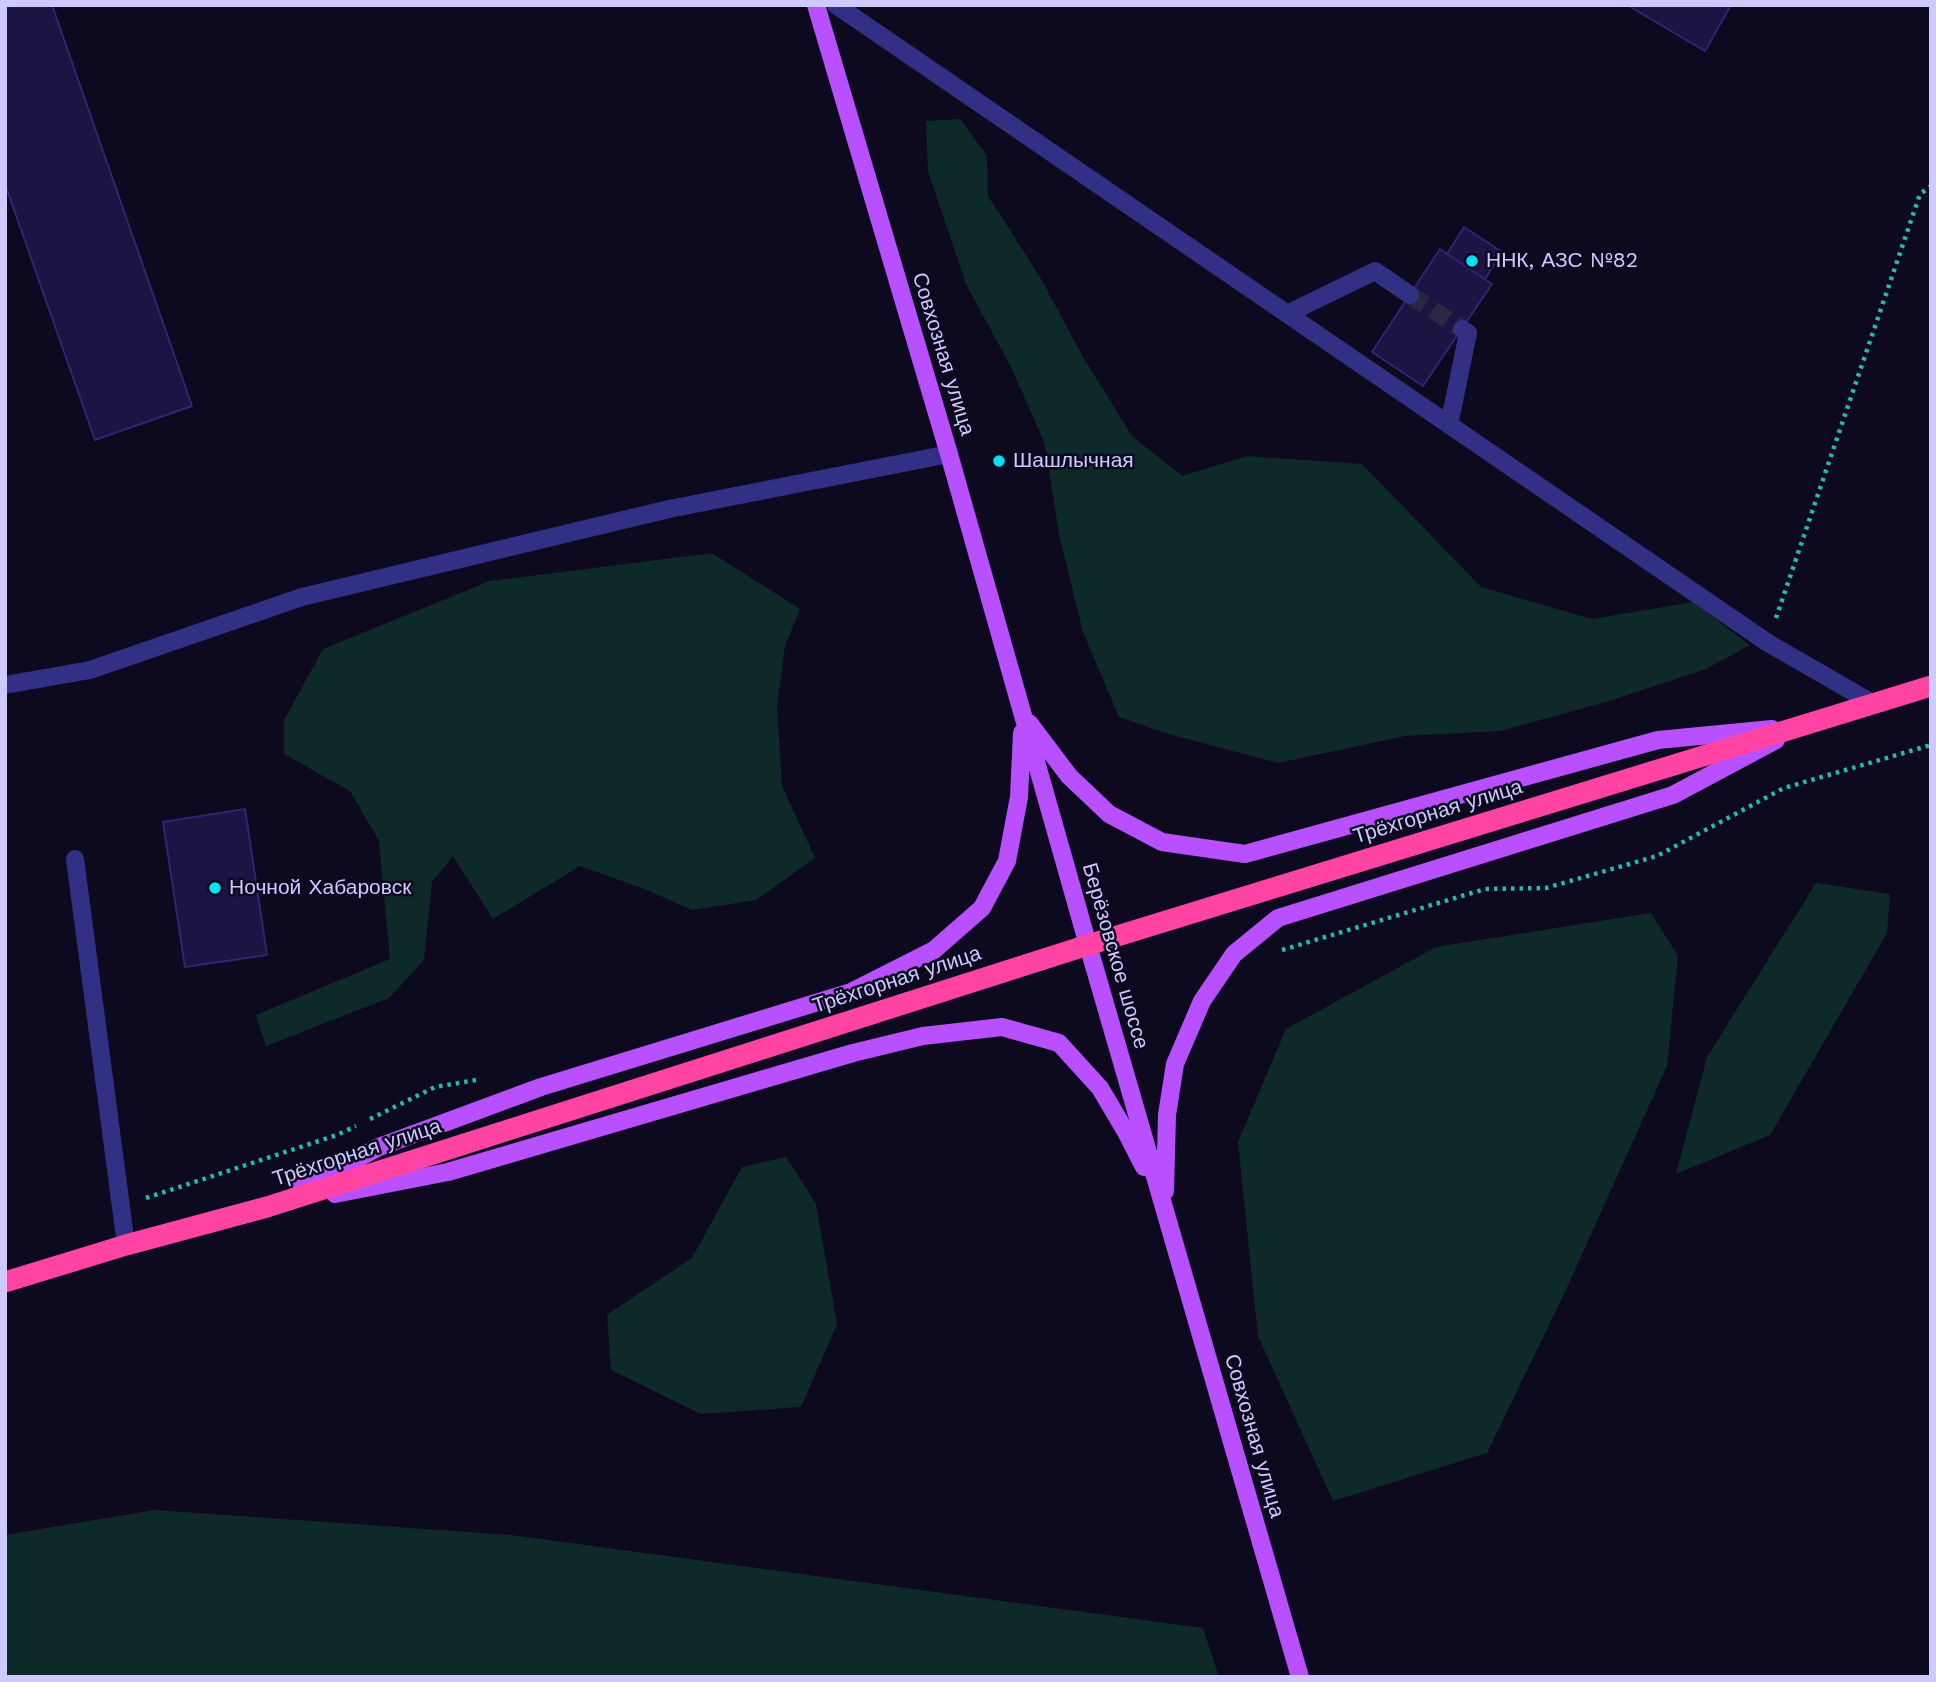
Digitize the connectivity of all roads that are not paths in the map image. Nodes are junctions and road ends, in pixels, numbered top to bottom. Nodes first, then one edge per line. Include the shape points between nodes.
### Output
1 (816, 5) edge
2 (835, 5) edge
3 (1410, 295) tunnel mouth
4 (1287, 314) junction
5 (1462, 329) dead end
6 (1449, 425) junction
7 (949, 454) junction
8 (5, 685) edge
9 (1931, 686) edge
10 (1874, 704) junction
11 (1023, 716) junction
12 (1803, 726) junction
13 (75, 859) dead end
14 (1088, 945) junction
15 (267, 1207) junction
16 (1164, 1208) junction
17 (126, 1245) junction
18 (5, 1282) edge
19 (1300, 1677) edge

1 - 7 main road, Совхозная улица
2 - 4 lane
3 - 4 lane via 1375,271
4 - 6 lane
5 - 6 lane via 1468,333
6 - 10 lane via 1768,643
7 - 8 lane via 669,509 316,594 90,670
7 - 11 main road, Совхозная улица
9 - 10 highway
10 - 12 highway, Трёхгорная улица
11 - 12 main road via 1069,776 1109,814 1162,842 1245,854 1658,740
11 - 14 main road, Берёзовское шоссе
11 - 15 main road via 1020,797 1007,861 982,908 934,950 851,992 541,1087 379,1147
12 - 14 highway, Трёхгорная улица
12 - 16 main road via 1673,795 1278,918 1234,954 1202,1001 1175,1064 1167,1115
13 - 17 lane
14 - 15 highway, Трёхгорная улица
14 - 16 main road, Берёзовское шоссе
15 - 16 main road via 448,1172 853,1053 923,1036 1002,1027 1059,1043 1068,1052 1100,1088
15 - 17 highway, Трёхгорная улица
16 - 19 main road, Совхозная улица
17 - 18 highway, Трёхгорная улица

